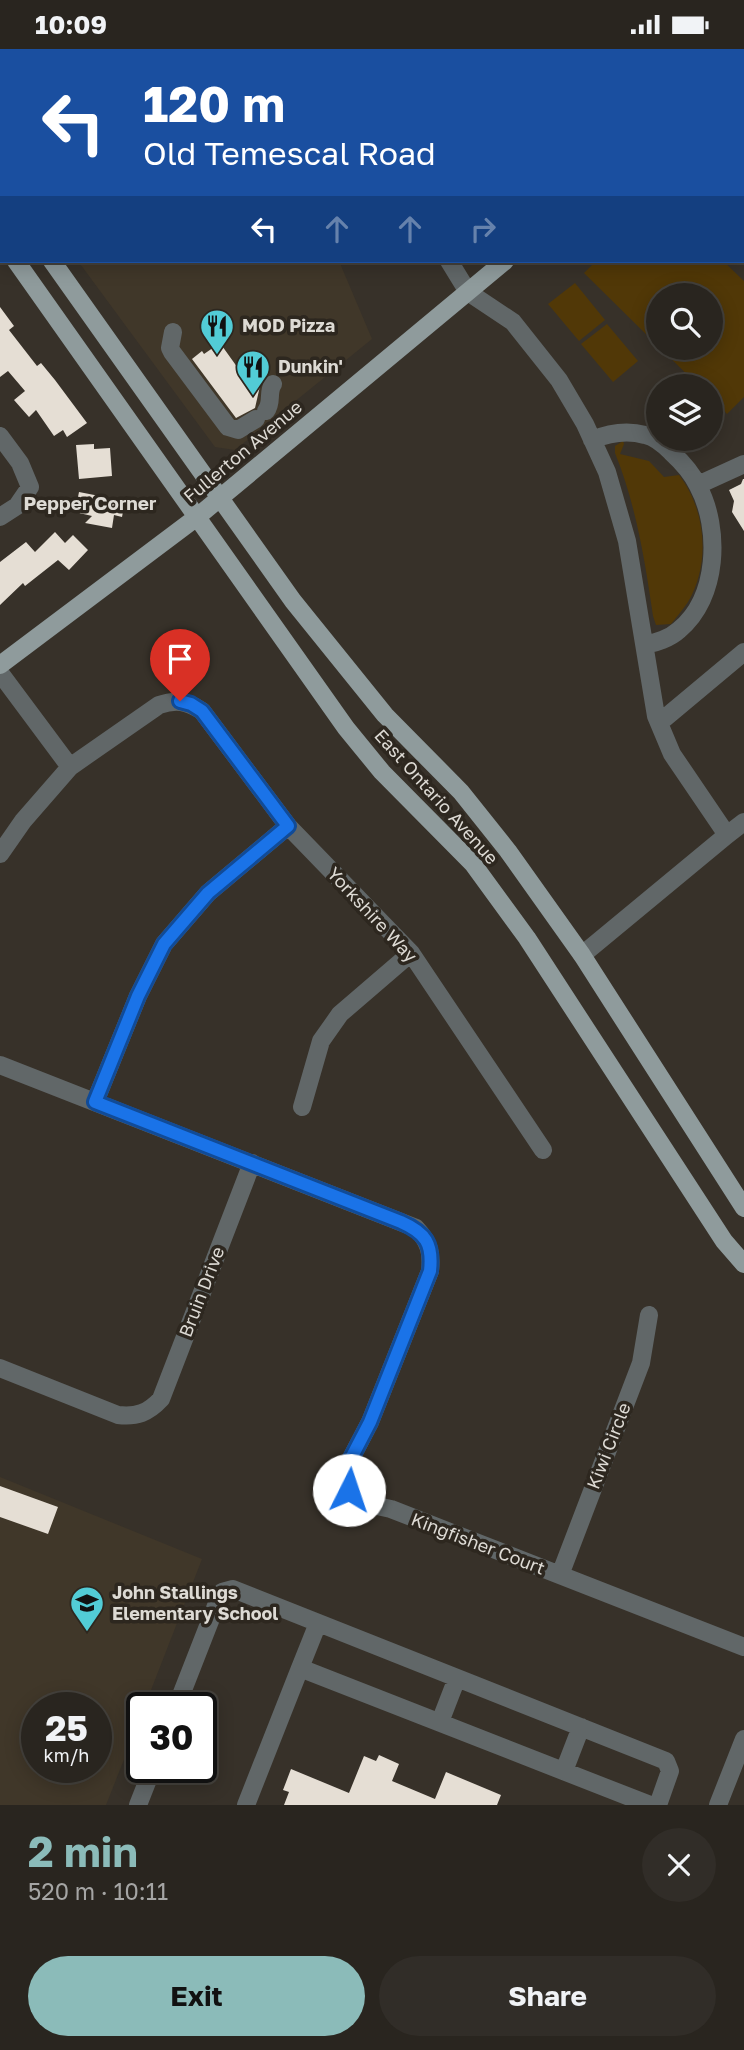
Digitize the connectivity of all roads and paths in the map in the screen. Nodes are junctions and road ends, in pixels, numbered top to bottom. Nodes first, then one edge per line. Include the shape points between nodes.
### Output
1 (17, 263) edge
2 (53, 263) edge
3 (450, 263) edge
4 (503, 263) edge
5 (468, 292) junction
6 (173, 332) dead end
7 (273, 384) dead end
8 (0, 436) edge
9 (592, 440) junction
10 (744, 464) edge
11 (698, 485) junction
12 (220, 498) junction
13 (0, 517) edge
14 (197, 517) junction
15 (645, 645) junction
16 (744, 652) edge
17 (0, 665) edge
18 (0, 673) edge
19 (659, 723) junction
20 (70, 767) junction
21 (744, 823) edge
22 (288, 826) junction
23 (727, 835) junction
24 (0, 854) edge
25 (588, 951) junction
26 (411, 953) junction
27 (0, 1065) edge
28 (95, 1102) junction
29 (302, 1107) dead end
30 (542, 1150) dead end
31 (252, 1163) junction
32 (744, 1208) edge
33 (744, 1264) edge
34 (649, 1315) dead end
35 (0, 1368) edge
36 (560, 1575) junction
37 (318, 1623) junction
38 (744, 1647) edge
39 (300, 1668) junction
40 (457, 1678) junction
41 (182, 1692) edge
42 (440, 1722) junction
43 (581, 1727) junction
44 (744, 1739) edge
45 (564, 1771) junction
46 (147, 1783) edge
47 (138, 1805) edge
48 (246, 1805) edge
49 (650, 1805) edge
50 (658, 1805) edge
51 (718, 1805) edge

1 - 14 main road, East Ontario Avenue
2 - 12 main road, East Ontario Avenue
3 - 5 street
4 - 5 main road, Fullerton Avenue
5 - 9 street via 513,323 559,380
5 - 12 main road, Fullerton Avenue
6 - 7 street via 172,352 228,427 238,430 261,415 270,406
8 - 13 street via 20,463 30,487 17,506
9 - 11 street via 629,432 647,435 683,463
9 - 15 street via 628,541
10 - 11 street
11 - 15 street via 706,504 713,551 701,603 678,631
12 - 14 main road, Fullerton Avenue
12 - 25 main road, East Ontario Avenue via 293,601 384,715 461,792
14 - 17 main road, Fullerton Avenue
14 - 33 main road, East Ontario Avenue via 346,728 472,864 527,938 716,1230
15 - 19 street
16 - 19 street
18 - 20 street
19 - 23 street via 672,754
20 - 22 street, Yorkshire Way via 159,705 180,701 202,711
20 - 24 street
21 - 23 street
22 - 26 street, Yorkshire Way
22 - 28 street via 208,893 164,944
23 - 25 street
25 - 32 main road, East Ontario Avenue
26 - 29 street via 340,1014 321,1041
26 - 30 street, Yorkshire Way
27 - 28 street
28 - 31 street
31 - 35 street, Bruin Drive via 161,1399 144,1414 118,1415
31 - 36 street, Kingfisher Court via 409,1225 426,1239 431,1254 430,1271 370,1422 346,1468 349,1490 363,1503 391,1509
34 - 36 street, Kiwi Circle via 641,1363
36 - 38 street, Kingfisher Court
37 - 39 street
37 - 40 street
37 - 41 street via 233,1589 222,1592
39 - 42 street
39 - 48 street
40 - 42 street
40 - 43 street
42 - 45 street
43 - 45 street
43 - 50 street via 666,1761 670,1771
44 - 51 street
45 - 49 street
46 - 47 street

